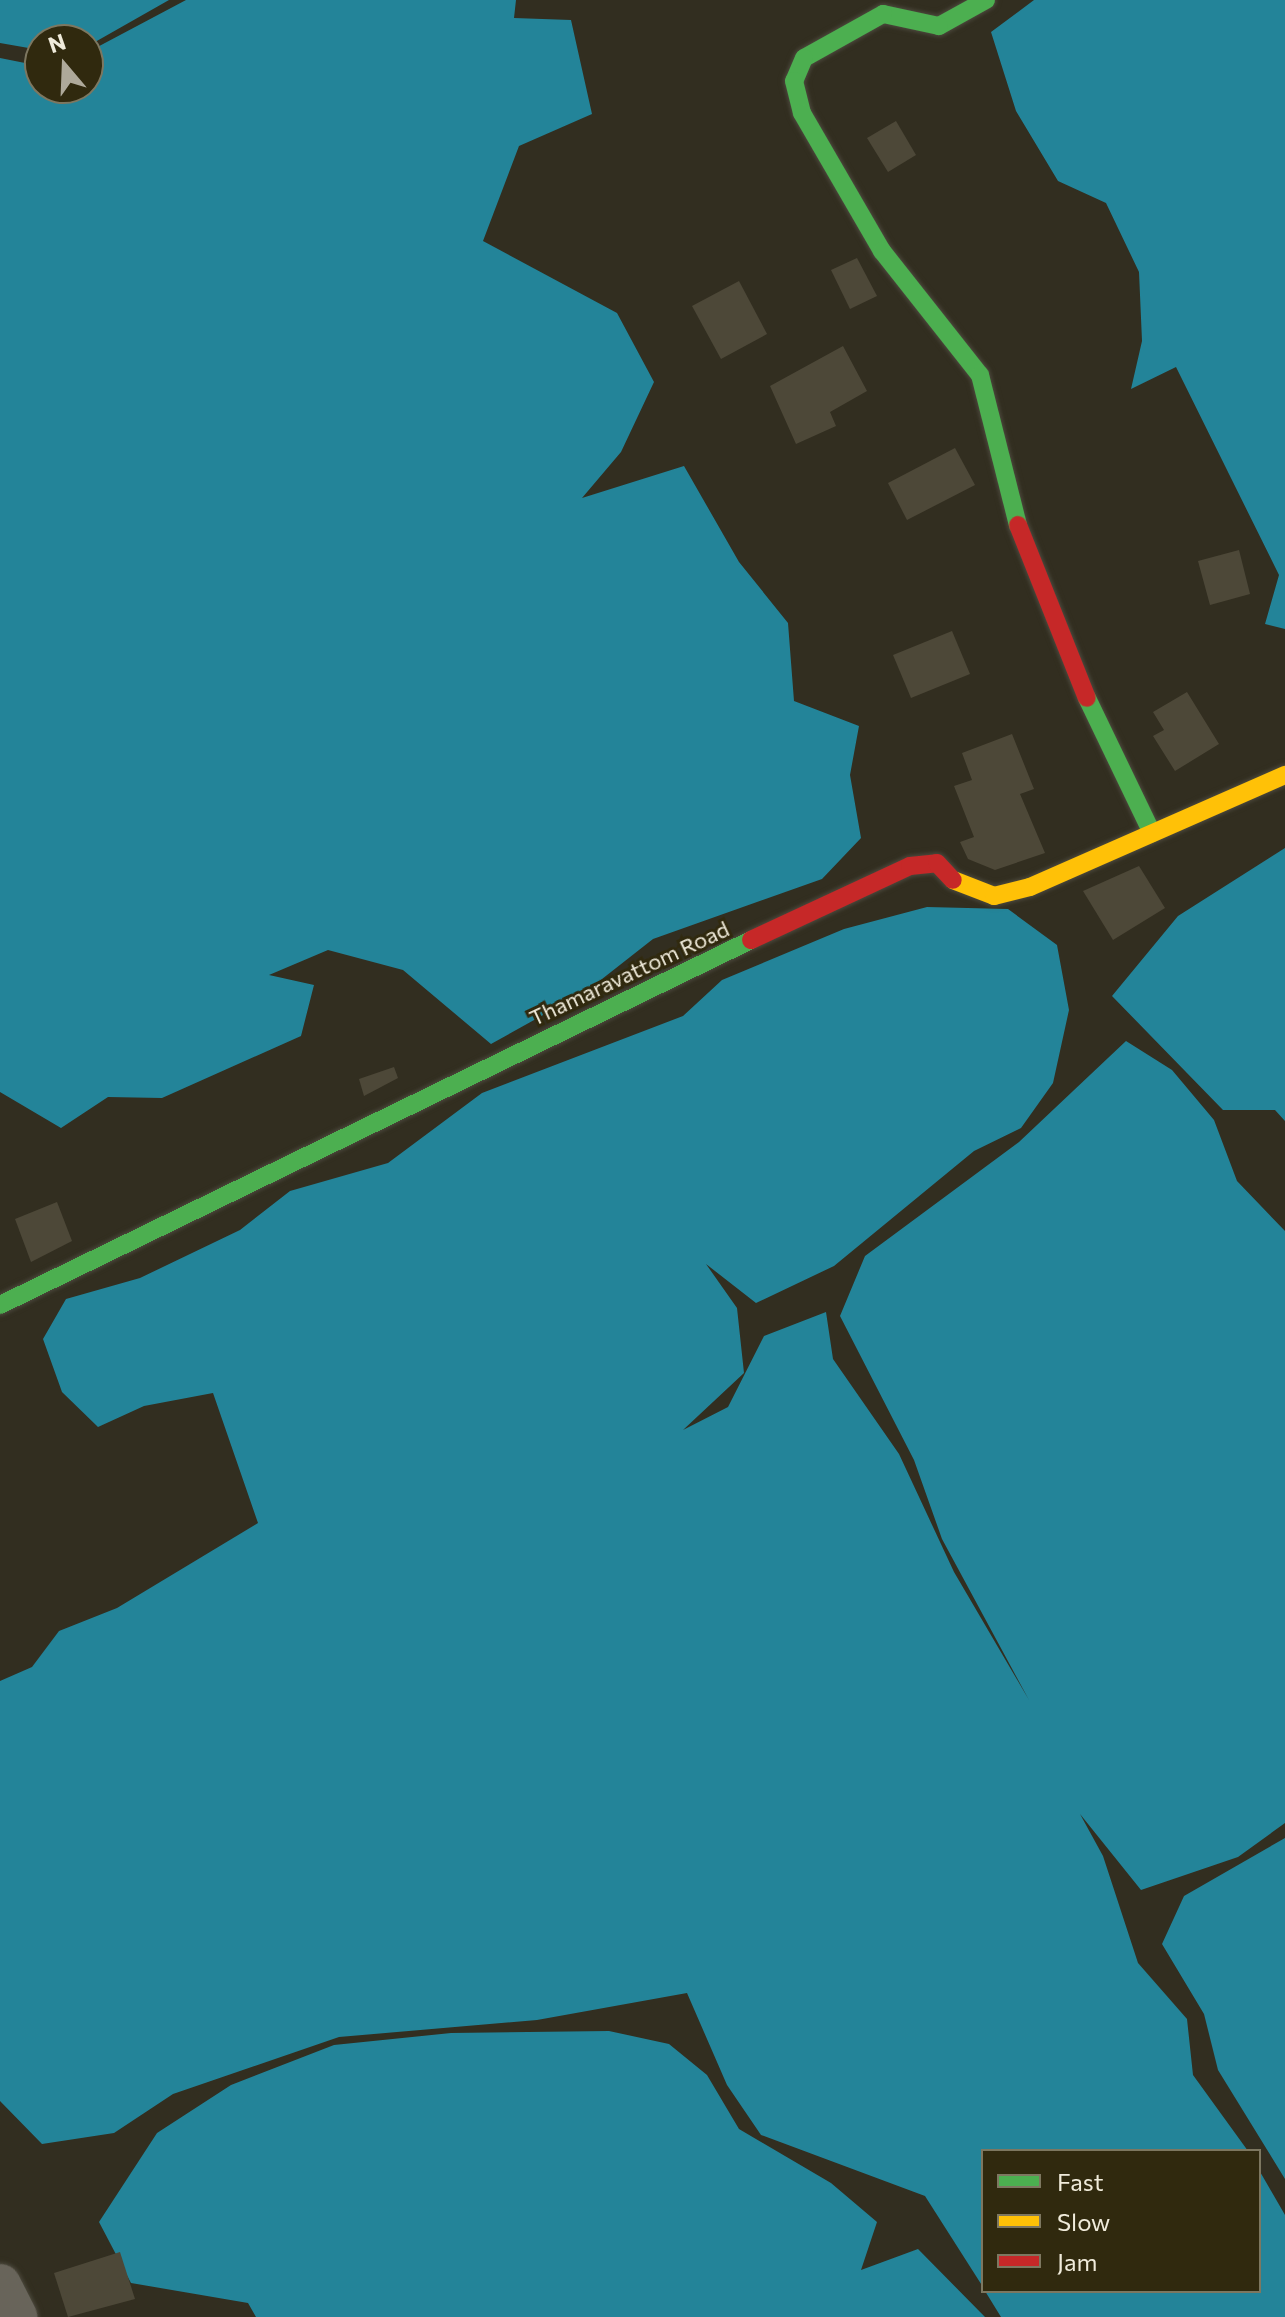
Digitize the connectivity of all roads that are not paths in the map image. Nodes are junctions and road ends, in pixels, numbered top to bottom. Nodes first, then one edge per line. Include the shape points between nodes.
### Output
1 (986, 0) edge
2 (1285, 775) edge
3 (1152, 833) junction
4 (0, 1305) edge
5 (0, 2285) edge
6 (16, 2317) edge

1 - 3 street via 939,26 883,14 804,58 794,81 802,113 882,251 980,375 1018,525 1066,655
2 - 3 street, Thamaravattom Road
3 - 4 street, Thamaravattom Road via 994,896 958,885 937,863 910,866 423,1094
5 - 6 street

